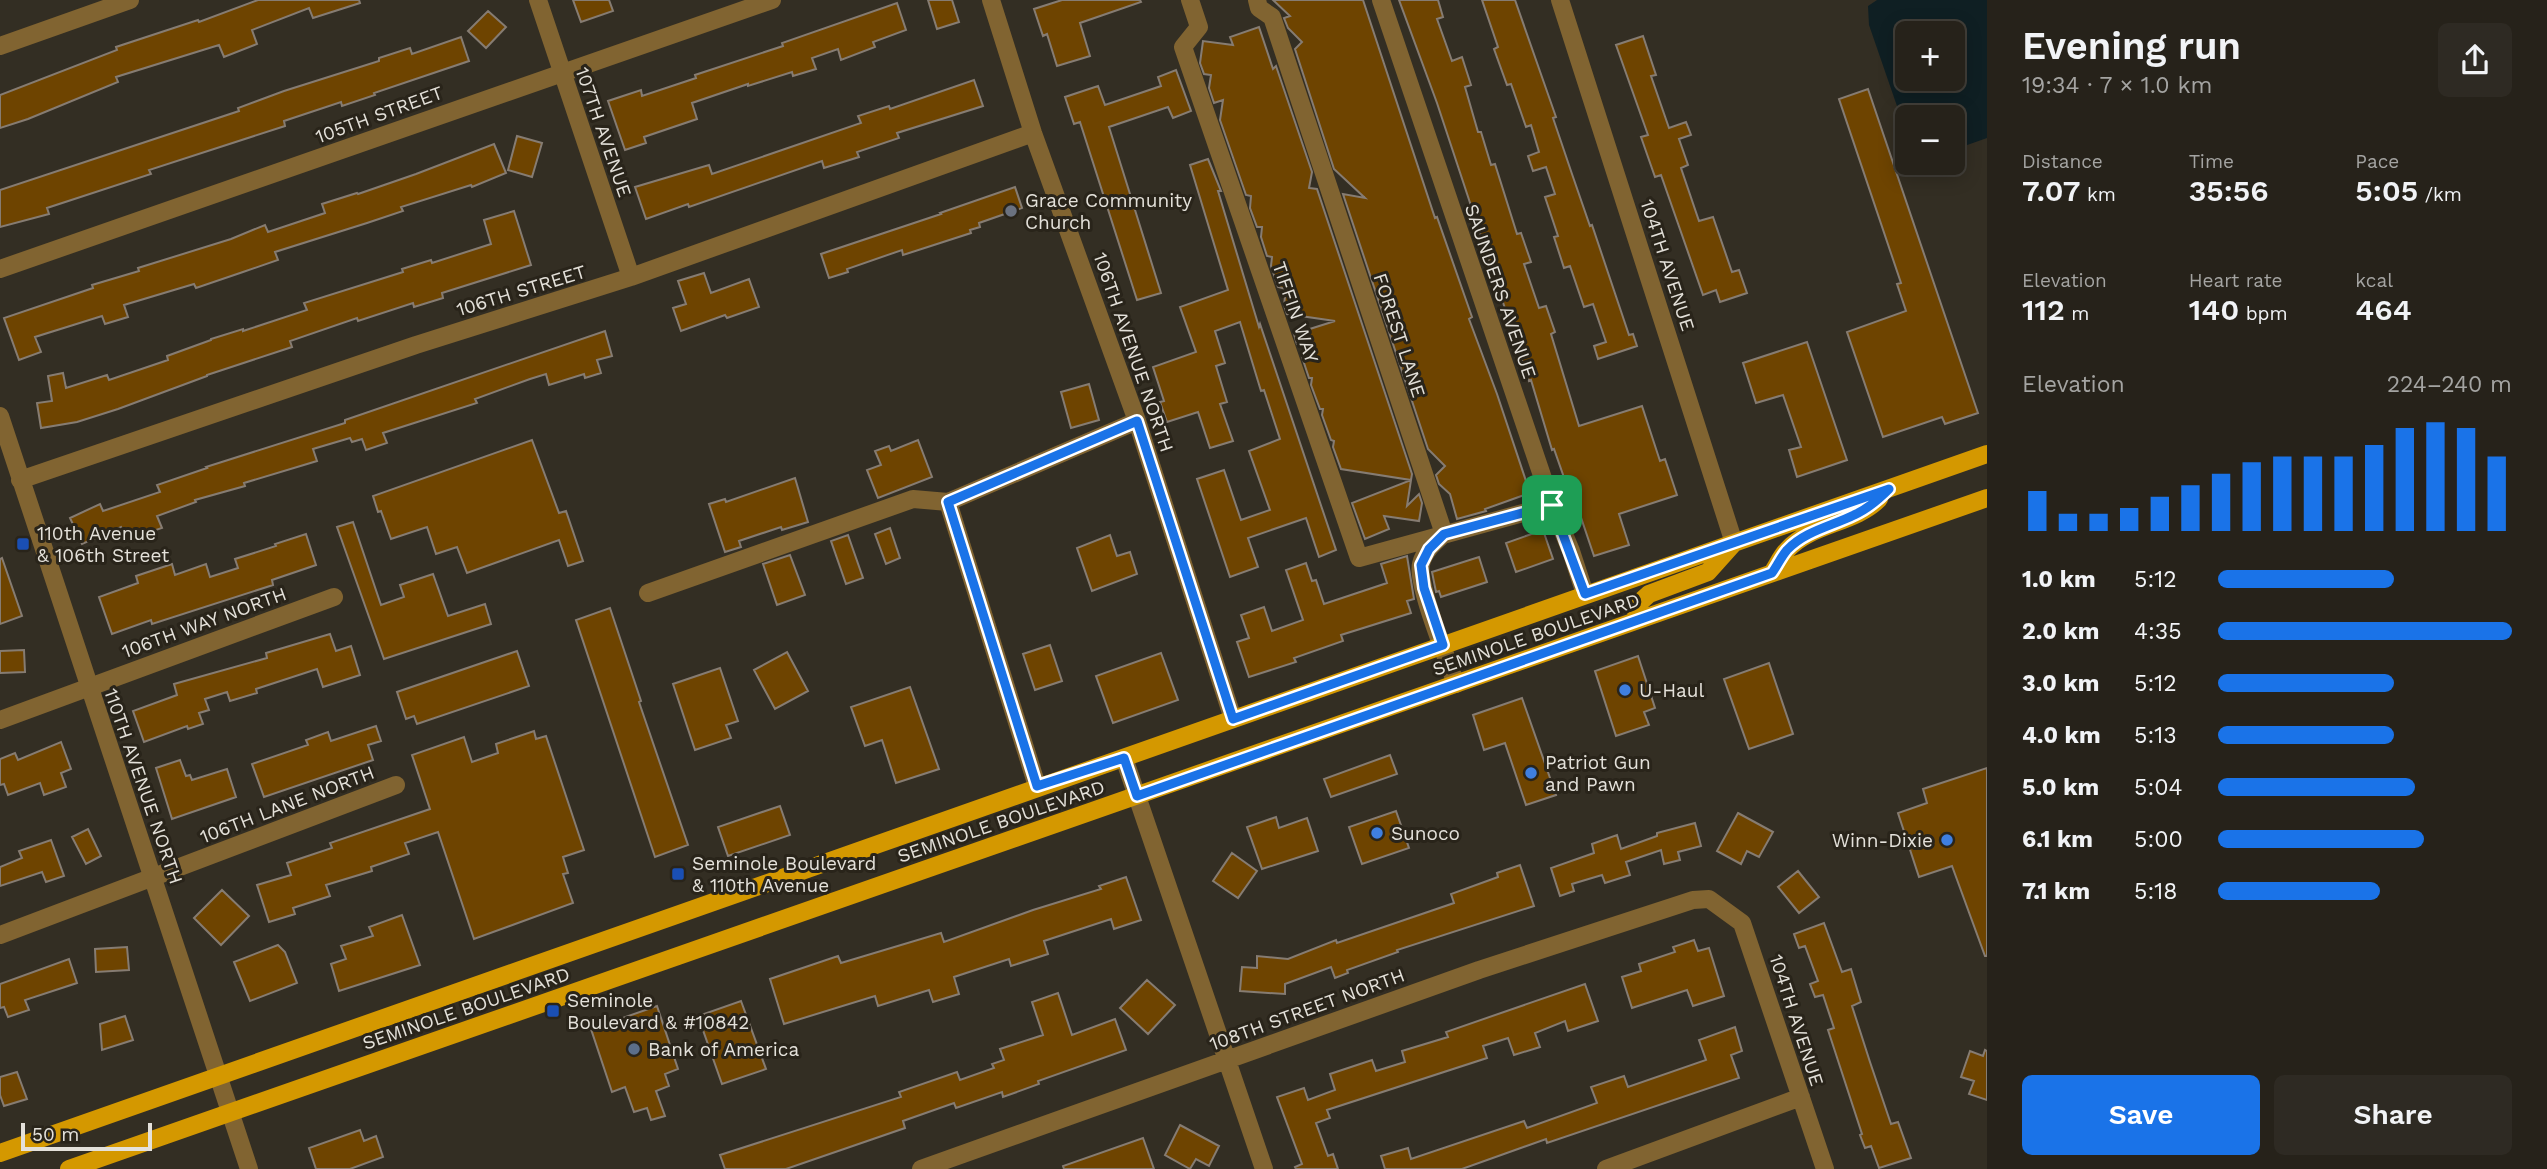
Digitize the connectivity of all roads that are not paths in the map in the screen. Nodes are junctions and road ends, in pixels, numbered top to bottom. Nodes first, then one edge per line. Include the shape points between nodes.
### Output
1 (130, 0) edge
2 (538, 0) edge
3 (772, 0) edge
4 (991, 0) edge
5 (1190, 0) edge
6 (1256, 0) edge
7 (1381, 0) edge
8 (1560, 0) edge
9 (85, 8) edge
10 (0, 46) edge
11 (561, 72) junction
12 (1033, 133) junction
13 (0, 268) edge
14 (631, 278) junction
15 (0, 416) edge
16 (1137, 421) junction
17 (1987, 454) edge
18 (20, 480) junction
19 (1889, 489) junction
20 (1987, 498) edge
21 (948, 502) junction
22 (1552, 505) junction
23 (1444, 534) junction
24 (1734, 543) junction
25 (1772, 573) junction
26 (648, 593) dead end
27 (1585, 594) junction
28 (334, 597) dead end
29 (1635, 621) junction
30 (1443, 645) junction
31 (1456, 684) junction
32 (88, 687) junction
33 (1233, 719) junction
34 (0, 720) edge
35 (1124, 758) junction
36 (396, 785) dead end
37 (1037, 786) junction
38 (1137, 796) junction
39 (153, 877) junction
40 (1709, 900) joint
41 (0, 935) edge
42 (1228, 1060) junction
43 (219, 1076) junction
44 (1801, 1097) junction
45 (230, 1112) junction
46 (0, 1153) edge
47 (69, 1169) edge
48 (249, 1169) edge
49 (921, 1169) edge
50 (1264, 1169) edge
51 (1605, 1169) edge
52 (1825, 1169) edge

1 - 9 street
2 - 11 street, 107TH AVENUE
3 - 11 street, 105TH STREET
4 - 12 street, 106TH AVENUE NORTH
5 - 23 street, TIFFIN WAY via 1199,27 1183,47 1359,558
6 - 23 street, FOREST LANE via 1272,17
7 - 22 street, SAUNDERS AVENUE
8 - 24 street, 104TH AVENUE
9 - 10 street
11 - 13 street, 105TH STREET
11 - 14 street, 107TH AVENUE
12 - 14 street, 106TH STREET
12 - 16 street, 106TH AVENUE NORTH
14 - 18 street, 106TH STREET via 416,345
15 - 18 street, 110TH AVENUE NORTH
16 - 21 street
16 - 33 street, 106TH AVENUE NORTH
17 - 19 main road, SEMINOLE BOULEVARD
18 - 32 street, 110TH AVENUE NORTH
19 - 24 main road, SEMINOLE BOULEVARD
19 - 25 main road via 1873,505 1797,541
20 - 25 main road, SEMINOLE BOULEVARD
21 - 26 street via 913,499
21 - 37 street, SEMINOLE BOULEVARD
22 - 23 street
22 - 27 street, SAUNDERS AVENUE
23 - 30 street via 1421,565
24 - 27 main road, SEMINOLE BOULEVARD
24 - 29 main road via 1708,572 1648,594 1639,603
25 - 29 main road, SEMINOLE BOULEVARD
27 - 30 main road, SEMINOLE BOULEVARD
28 - 32 street, 106TH WAY NORTH
29 - 31 main road, SEMINOLE BOULEVARD
30 - 31 street
30 - 33 main road, SEMINOLE BOULEVARD
31 - 38 main road, SEMINOLE BOULEVARD
32 - 34 street, 106TH WAY NORTH
32 - 39 street, 110TH AVENUE NORTH
33 - 35 main road, SEMINOLE BOULEVARD
35 - 37 main road, SEMINOLE BOULEVARD
35 - 38 street
36 - 39 street, 106TH LANE NORTH
37 - 43 main road, SEMINOLE BOULEVARD
38 - 42 street
38 - 45 main road, SEMINOLE BOULEVARD
39 - 41 street
39 - 43 street, 110TH AVENUE NORTH
40 - 42 street, 108TH STREET NORTH via 1693,900 1492,966
40 - 44 street, 104TH AVENUE via 1742,923
42 - 49 street, 108TH STREET NORTH
42 - 50 street
43 - 45 street, 110TH AVENUE NORTH
43 - 46 main road, SEMINOLE BOULEVARD
44 - 51 street
44 - 52 street, 104TH AVENUE
45 - 47 main road, SEMINOLE BOULEVARD
45 - 48 street, 110TH AVENUE NORTH

